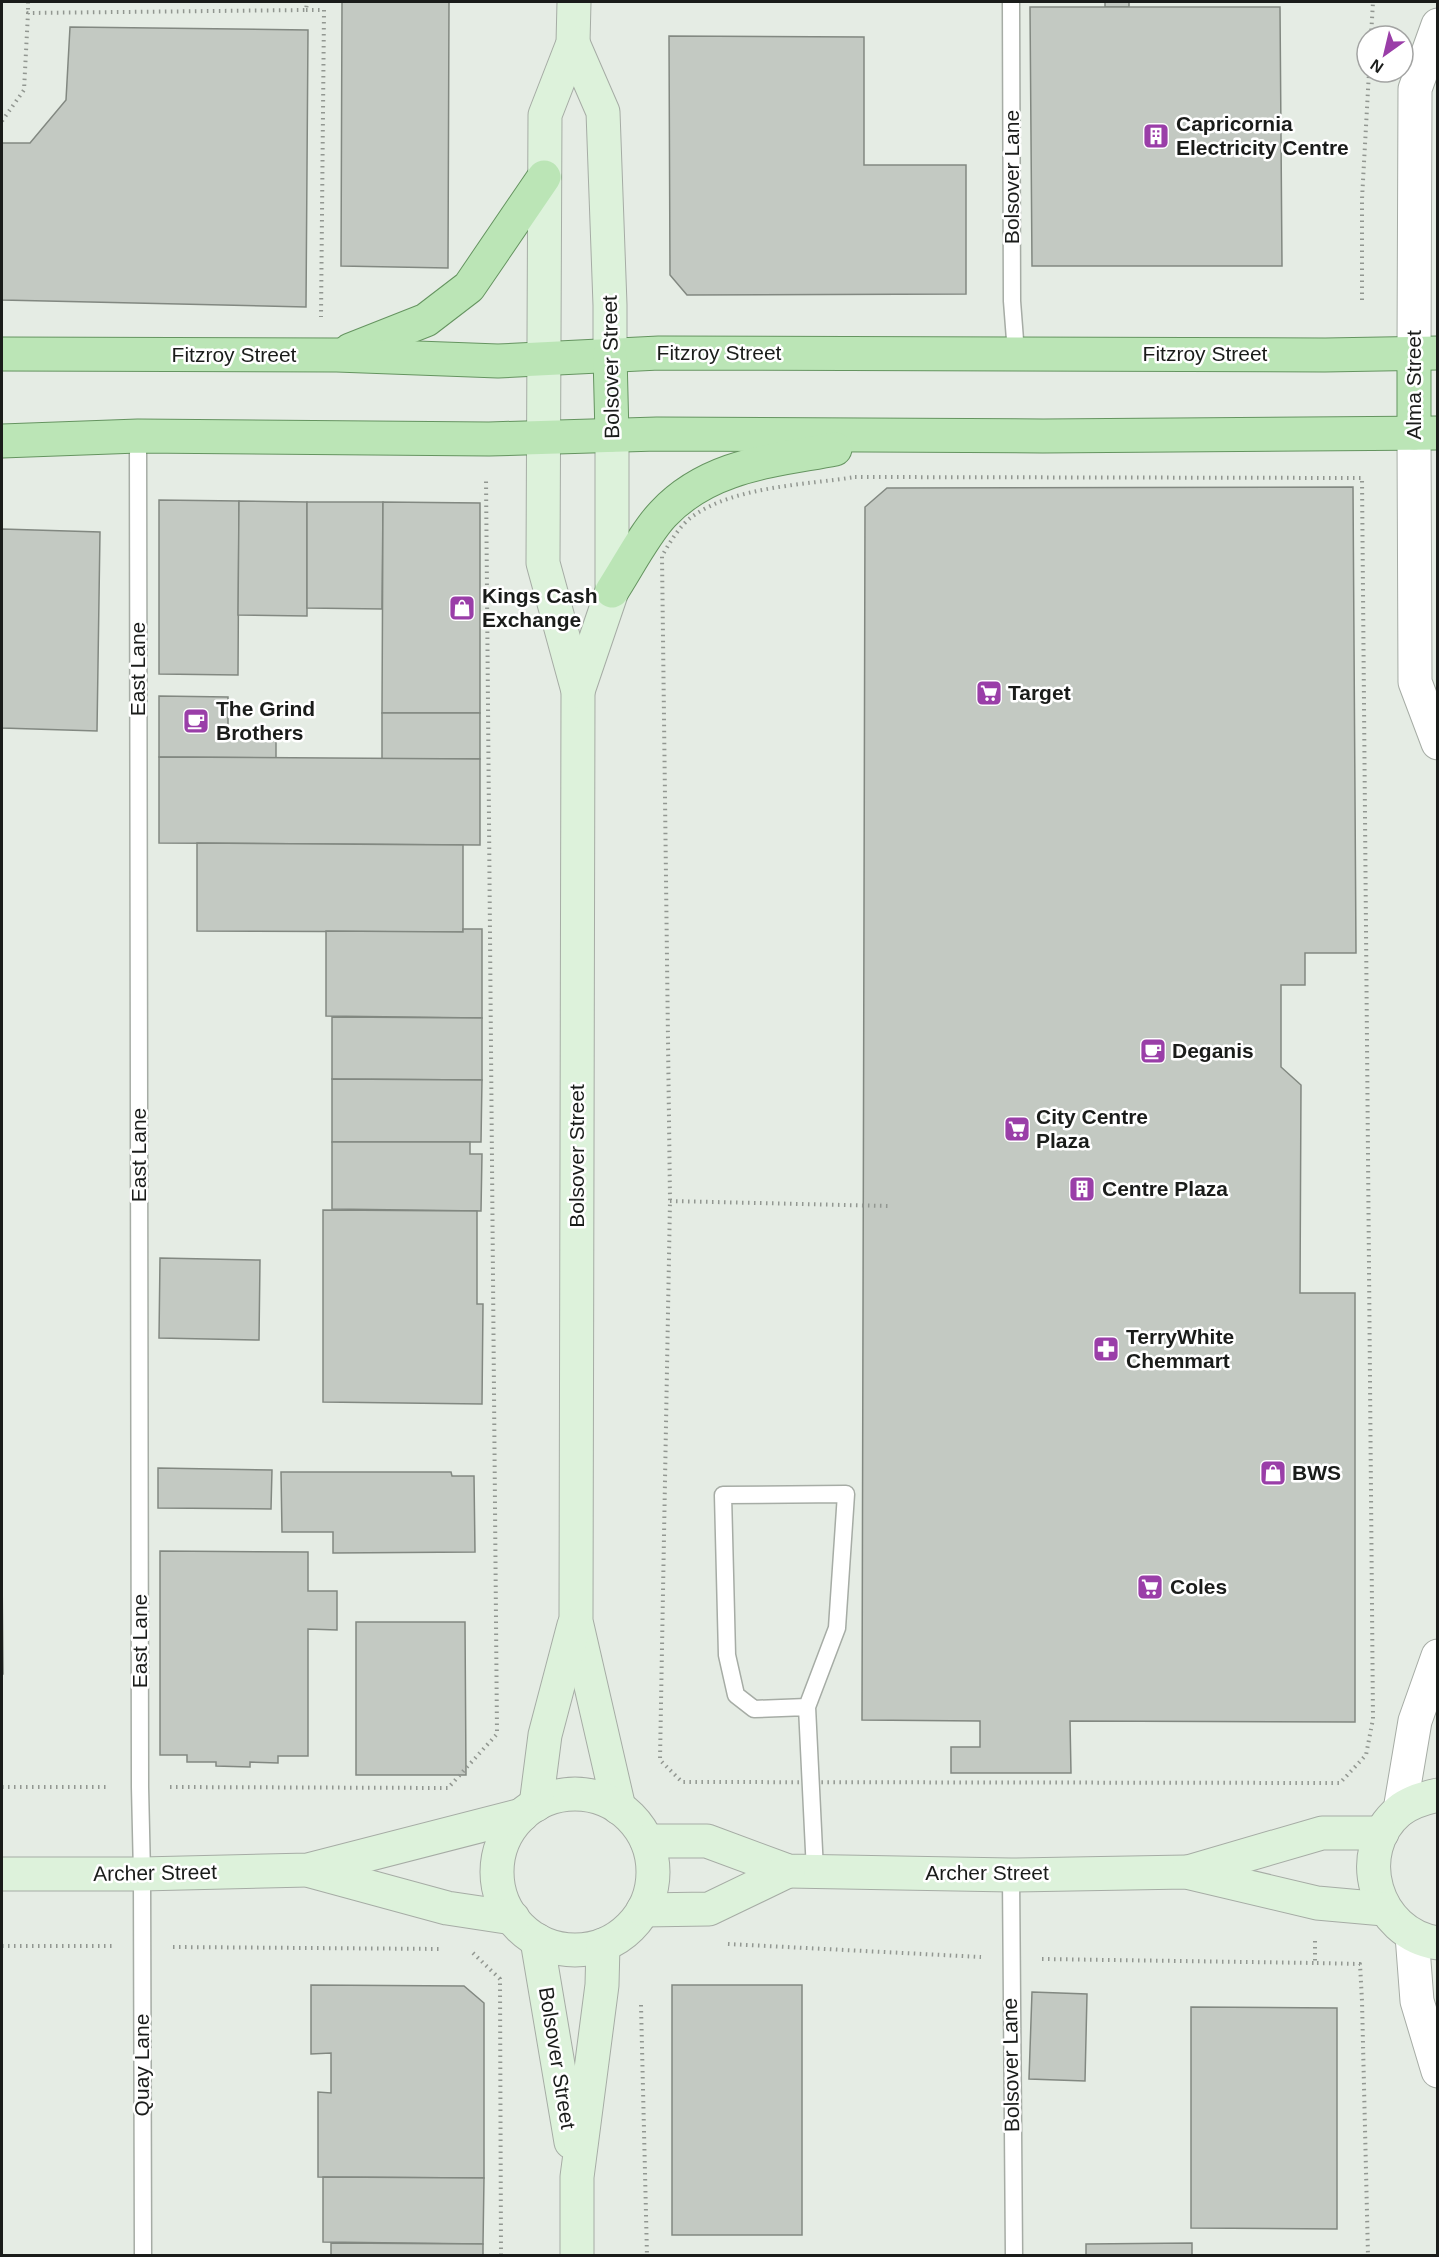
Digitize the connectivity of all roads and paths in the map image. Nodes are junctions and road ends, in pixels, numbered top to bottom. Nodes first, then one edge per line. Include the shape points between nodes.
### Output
1 (28, 2) edge
2 (307, 2) edge
3 (574, 2) edge
4 (1011, 2) edge
5 (1373, 2) edge
6 (306, 10) junction
7 (28, 13) junction
8 (1372, 24) edge
9 (1437, 26) edge
10 (573, 43) junction
11 (1368, 84) edge
12 (2, 121) edge
13 (544, 177) junction
14 (1362, 300) dead end
15 (321, 321) dead end
16 (1016, 353) junction
17 (1426, 353) edge
18 (2, 354) edge
19 (337, 355) junction
20 (610, 355) junction
21 (543, 358) junction
22 (1426, 433) edge
23 (612, 435) junction
24 (907, 435) junction
25 (138, 436) junction
26 (542, 438) junction
27 (2, 441) edge
28 (486, 475) dead end
29 (612, 591) junction
30 (578, 691) junction
31 (1437, 743) edge
32 (670, 1201) junction
33 (888, 1206) dead end
34 (576, 1621) junction
35 (1437, 1656) edge
36 (807, 1707) junction
37 (809, 1782) junction
38 (2, 1787) edge
39 (140, 1787) junction
40 (1437, 1795) edge
41 (619, 1808) junction
42 (529, 1810) junction
43 (1391, 1822) junction
44 (647, 1841) junction
45 (308, 1870) junction
46 (801, 1871) junction
47 (1186, 1872) junction
48 (2, 1874) edge
49 (142, 1874) junction
50 (1011, 1875) junction
51 (1384, 1909) junction
52 (643, 1910) junction
53 (513, 1918) junction
54 (1425, 1939) edge
55 (537, 1940) junction
56 (1315, 1940) dead end
57 (722, 1944) dead end
58 (603, 1945) junction
59 (2, 1946) edge
60 (142, 1947) junction
61 (445, 1949) dead end
62 (464, 1952) dead end
63 (1010, 1958) junction
64 (1315, 1963) junction
65 (641, 1997) dead end
66 (1437, 2071) edge
67 (577, 2176) junction
68 (143, 2256) edge
69 (501, 2256) edge
70 (577, 2256) edge
71 (647, 2256) edge
72 (1014, 2256) edge
73 (1368, 2256) edge

1 - 7 path
2 - 6 path
3 - 10 main road, Bolsover Street
4 - 16 lane, Bolsover Lane via 1012,301
5 - 8 path
6 - 7 path
6 - 15 path via 324,10
7 - 12 path via 24,90
9 - 17 street, Alma Street via 1415,89
10 - 13 main road, Bolsover Street via 545,116
10 - 20 main road, Bolsover Street via 603,112
11 - 14 path
13 - 19 main road via 469,287 426,320
13 - 21 main road, Bolsover Street
16 - 17 main road, Fitzroy Street
16 - 20 main road, Fitzroy Street
17 - 22 main road, Alma Street
18 - 19 main road, Fitzroy Street
19 - 21 main road, Fitzroy Street via 498,361
20 - 21 main road, Fitzroy Street
20 - 23 main road, Bolsover Street
21 - 26 main road, Bolsover Street
22 - 24 main road
22 - 31 street, Alma Street via 1414,682
23 - 24 main road
23 - 26 main road
23 - 29 main road, Bolsover Street
24 - 29 main road via 734,469 687,492 661,516
25 - 26 main road
25 - 27 main road
25 - 39 lane, East Lane
26 - 30 main road, Bolsover Street via 543,563
28 - 39 path via 497,1734 448,1788
29 - 30 main road, Bolsover Street
30 - 34 main road, Bolsover Street
32 - 33 path
32 - 37 path via 660,1760 682,1782
32 - 37 path via 662,556 692,516 752,491 855,477 1362,478 1373,1707 1366,1755 1340,1782 1326,1783
34 - 41 main road, Bolsover Street
34 - 42 main road, Bolsover Street
35 - 43 street via 1415,1721
36 - 36 lane via 837,1628 846,1494 723,1495 727,1655 736,1695 754,1709
36 - 37 lane
37 - 46 lane
38 - 39 path
39 - 49 lane, East Lane
40 - 43 main road via 1419,1800
41 - 42 main road via 600,1798 578,1794 556,1796
41 - 44 main road
42 - 45 main road, Archer Street
42 - 53 main road via 501,1845 497,1864 503,1902
43 - 47 main road, Archer Street via 1323,1833
43 - 51 main road via 1374,1851 1376,1891
44 - 46 main road, Archer Street via 707,1841
44 - 52 main road via 653,1876
45 - 49 main road, Archer Street
45 - 53 main road, Archer Street via 447,1908
46 - 50 main road, Archer Street
46 - 52 main road, Archer Street via 709,1909
47 - 50 main road, Archer Street
47 - 51 main road, Archer Street via 1317,1903
48 - 49 main road, Archer Street
49 - 60 lane, Quay Lane
50 - 63 lane, Bolsover Lane
51 - 54 main road via 1397,1924
52 - 58 main road via 633,1925
53 - 55 main road
54 - 66 street via 1417,2001
55 - 58 main road via 570,1950
55 - 67 main road, Bolsover Street
56 - 64 path
57 - 63 path
58 - 67 main road, Bolsover Street via 602,1984
59 - 60 path
60 - 61 path
60 - 68 lane, Quay Lane
62 - 69 path via 473,1953 500,1979
63 - 64 path
63 - 72 lane, Bolsover Lane
64 - 73 path via 1360,1964
65 - 71 path
67 - 70 main road, Bolsover Street

